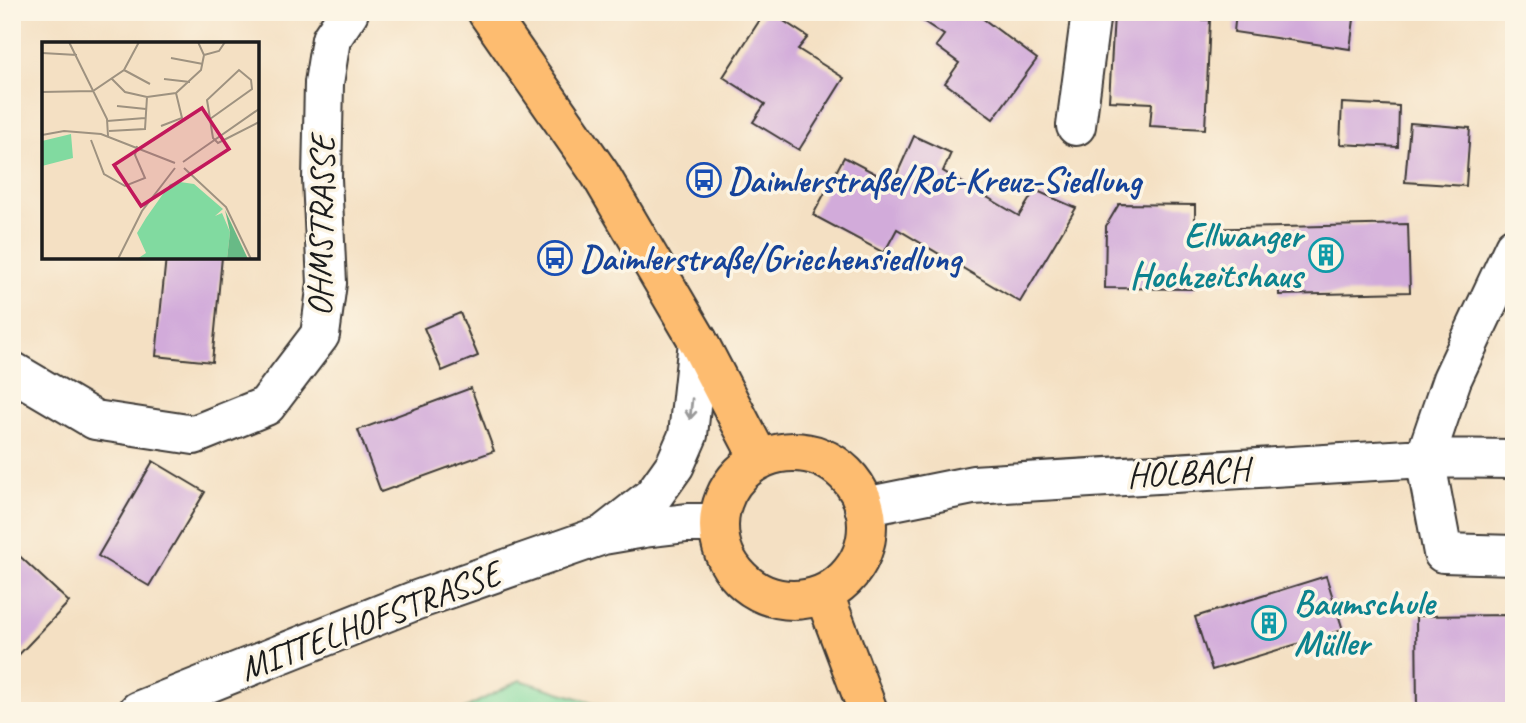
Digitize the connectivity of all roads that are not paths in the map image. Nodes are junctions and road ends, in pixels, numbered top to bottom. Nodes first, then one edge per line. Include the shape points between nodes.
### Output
1 (349, 12) edge
2 (487, 12) edge
3 (1091, 12) edge
4 (1076, 126) dead end
5 (1514, 247) edge
6 (698, 341) junction
7 (12, 371) edge
8 (1425, 458) junction
9 (1514, 459) edge
10 (760, 460) junction
11 (864, 507) junction
12 (719, 523) junction
13 (603, 535) junction
14 (1514, 555) edge
15 (824, 594) junction
16 (138, 711) edge
17 (868, 711) edge

1 - 7 street, OHMSTRASSE via 331,39 324,83 327,283 320,335 266,406 194,435 95,420
2 - 6 main road via 600,174
3 - 4 street
5 - 8 street via 1452,379
6 - 10 main road
6 -> 13 street, MITTELHOFSTRASSE via 688,435 676,465 653,496
8 - 9 street, HOLBACH
8 - 11 street, HOLBACH via 973,485
8 - 14 street via 1443,554
10 - 11 main road via 777,453 801,452 824,459 845,472 860,492
10 - 12 main road via 736,479 724,499
11 - 15 main road via 867,539 859,562 844,581
12 - 13 street, MITTELHOFSTRASSE
12 - 15 main road via 722,548 751,588 799,601
13 - 16 street, MITTELHOFSTRASSE via 414,601
15 - 17 main road

